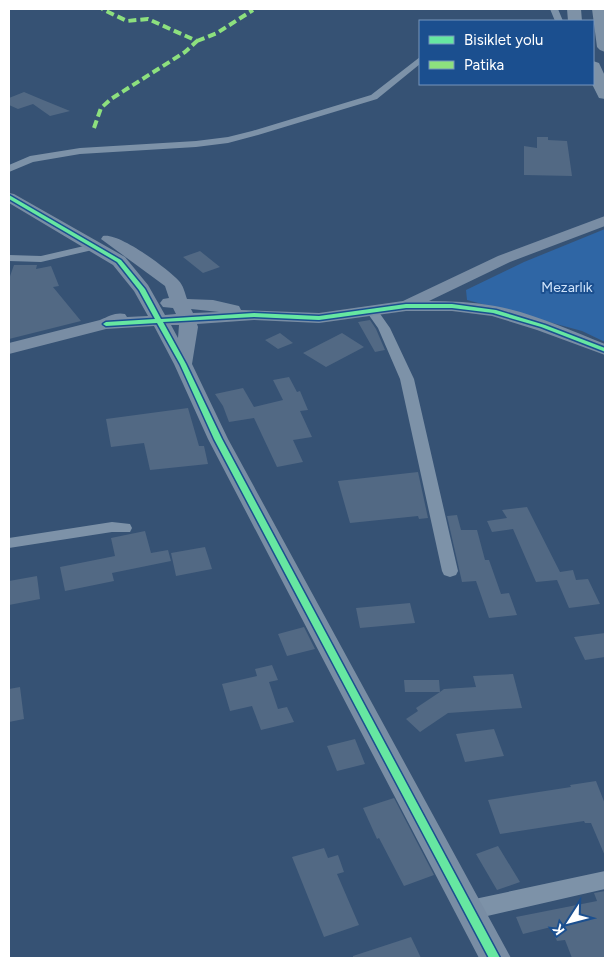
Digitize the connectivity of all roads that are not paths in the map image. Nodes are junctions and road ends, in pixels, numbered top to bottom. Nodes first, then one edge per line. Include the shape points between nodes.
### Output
1 (599, 9) edge
2 (605, 47) edge
3 (419, 61) edge
4 (594, 68) edge
5 (605, 94) edge
6 (9, 169) edge
7 (9, 187) edge
8 (9, 197) edge
9 (605, 222) edge
10 (97, 246) junction
11 (9, 258) edge
12 (180, 302) junction
13 (150, 304) junction
14 (406, 306) junction
15 (372, 311) junction
16 (254, 315) junction
17 (187, 320) junction
18 (160, 322) junction
19 (106, 324) junction
20 (9, 349) edge
21 (605, 350) edge
22 (183, 364) junction
23 (124, 528) dead end
24 (9, 543) edge
25 (450, 571) dead end
26 (605, 880) edge
27 (470, 910) junction
28 (495, 958) edge

1 - 2 highway
3 - 6 street via 374,98 255,133 196,144 80,151 30,159
4 - 5 highway
7 - 12 street via 126,248 173,284
8 - 10 street
9 - 14 street via 504,259
10 - 11 street via 41,259
10 - 13 street via 119,261
12 - 13 street
12 - 16 street via 213,305
12 - 17 street
13 - 18 street
13 - 19 street
14 - 15 street
14 - 21 street via 452,306 494,311
15 - 16 street via 319,318
15 - 25 street via 384,328 407,379
16 - 17 street
17 - 18 street
17 - 22 street via 189,327
18 - 19 street
18 - 22 street
19 - 20 street
22 - 27 street via 218,439
23 - 24 street via 112,527
26 - 27 street
27 - 28 street

